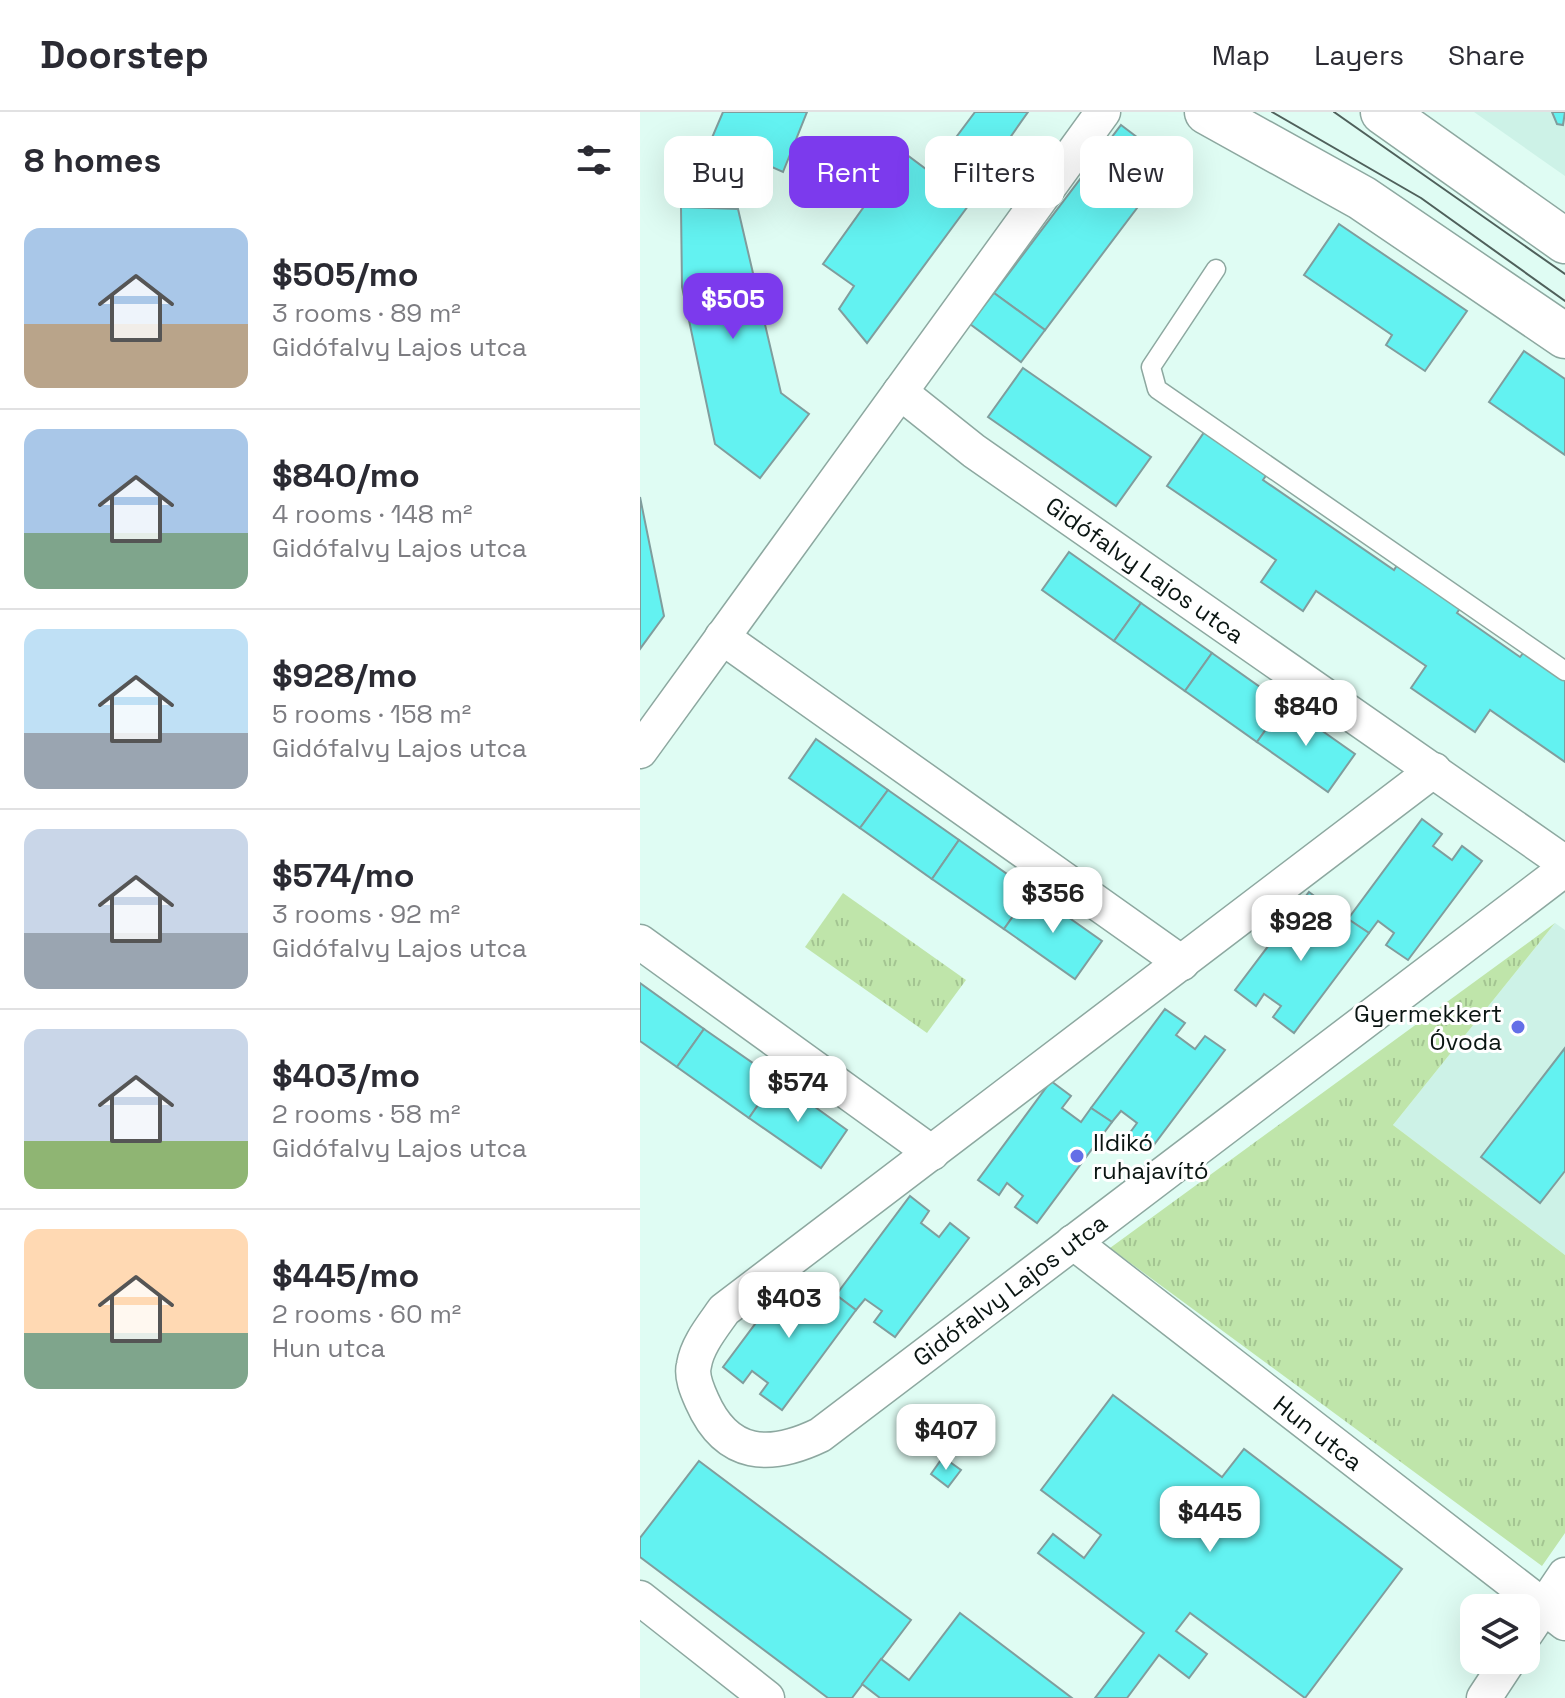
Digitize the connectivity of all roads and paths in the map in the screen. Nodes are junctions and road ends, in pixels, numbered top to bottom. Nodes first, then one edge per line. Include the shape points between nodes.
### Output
1 (1103, 112) edge
2 (1207, 112) edge
3 (1383, 112) edge
4 (1565, 241) edge
5 (1216, 269) dead end
6 (1565, 336) edge
7 (900, 392) junction
8 (722, 637) junction
9 (1565, 671) edge
10 (640, 751) edge
11 (1434, 770) junction
12 (1565, 863) edge
13 (1565, 869) edge
14 (640, 942) edge
15 (1182, 963) junction
16 (932, 1153) junction
17 (1073, 1242) junction
18 (1565, 1575) edge
19 (640, 1598) edge
20 (1545, 1620) edge
21 (1500, 1674) edge
22 (767, 1698) edge
23 (1484, 1698) edge

1 - 7 street
2 - 6 main road via 1362,198
3 - 4 main road
5 - 9 lane via 1151,367 1157,389
7 - 8 street
7 - 11 street, Gidófalvy Lajos utca via 974,451
8 - 10 street
8 - 15 street
11 - 12 street, Gidófalvy Lajos utca
11 - 15 street, Gidófalvy Lajos utca
13 - 17 street, Gidófalvy Lajos utca
14 - 16 street
15 - 16 street, Gidófalvy Lajos utca
16 - 17 street, Gidófalvy Lajos utca via 724,1310 693,1366 709,1418 734,1441 762,1451 790,1449 820,1435
17 - 20 street, Hun utca
18 - 20 street
19 - 22 street
21 - 23 street

